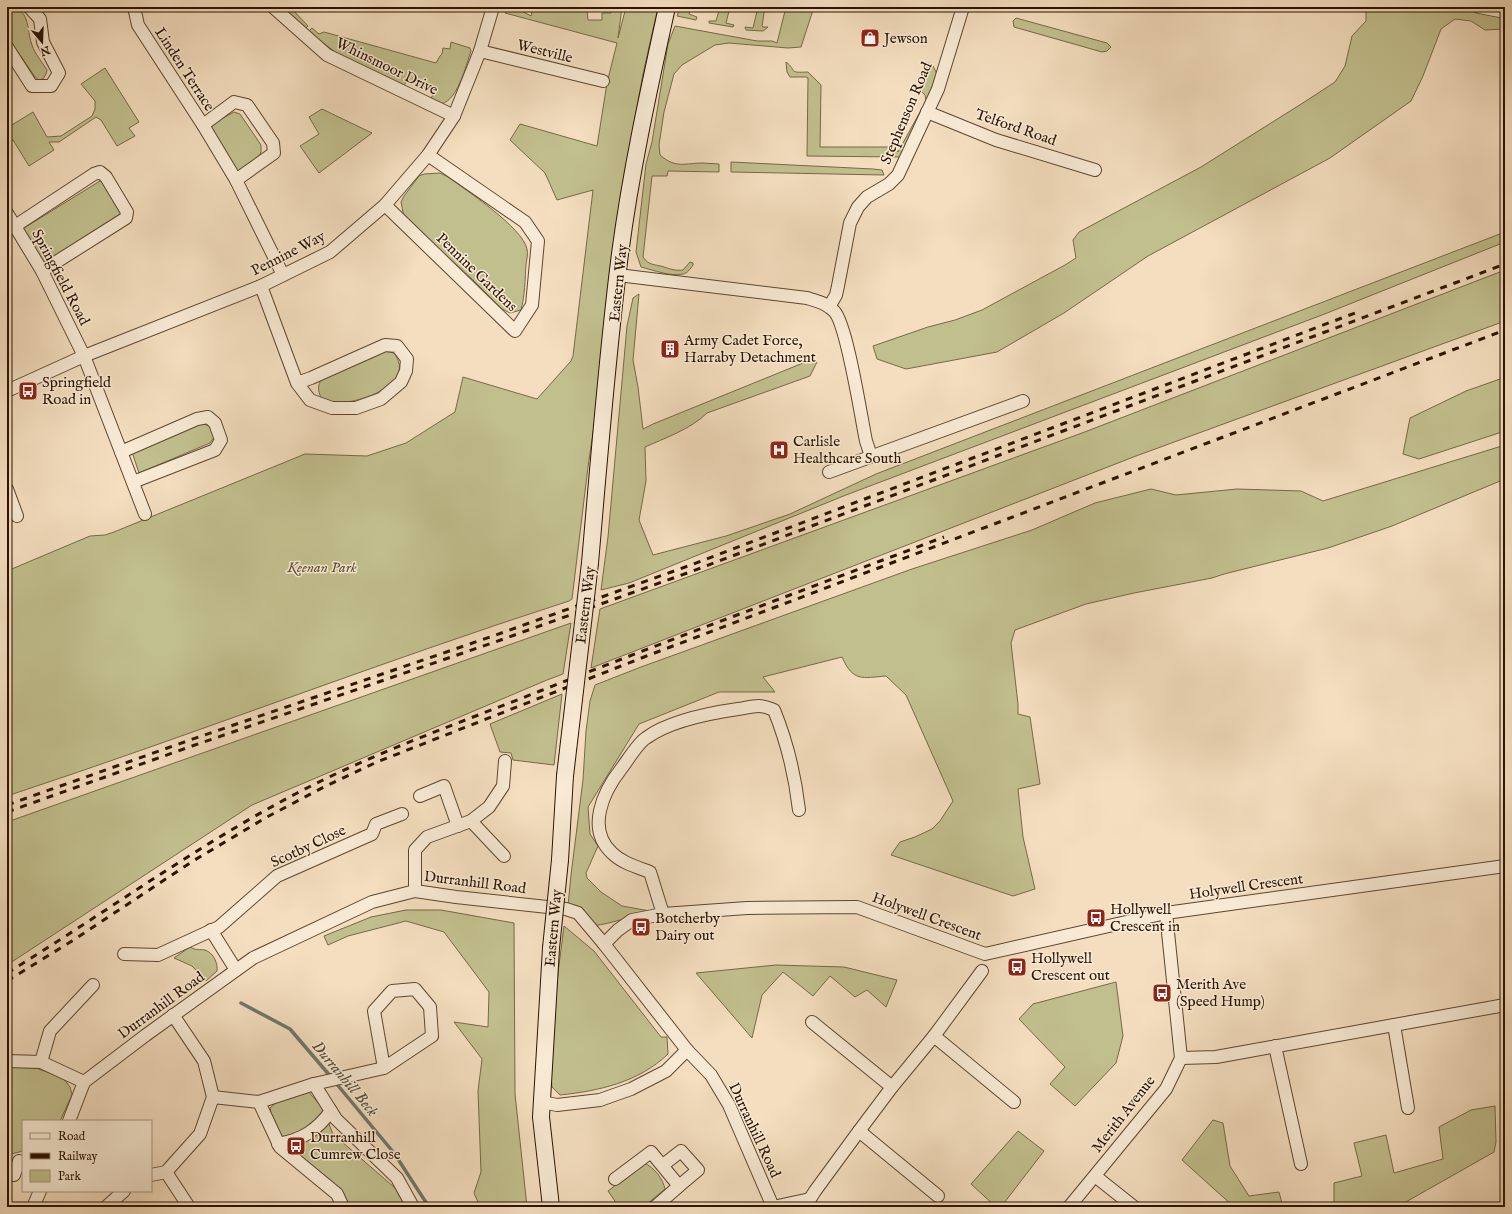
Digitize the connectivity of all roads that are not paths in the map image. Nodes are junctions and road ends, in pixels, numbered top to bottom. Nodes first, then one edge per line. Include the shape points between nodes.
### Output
1 (29, 7) edge
2 (134, 7) edge
3 (273, 7) edge
4 (493, 7) edge
5 (667, 7) edge
6 (963, 7) edge
7 (1479, 7) edge
8 (1505, 12) edge
9 (7, 47) edge
10 (480, 51) junction
11 (603, 81) dead end
12 (927, 112) junction
13 (454, 116) junction
14 (203, 125) junction
15 (428, 155) junction
16 (1095, 170) dead end
17 (236, 180) junction
18 (385, 205) junction
19 (7, 214) edge
20 (15, 226) junction
21 (42, 271) junction
22 (283, 275) junction
23 (618, 275) junction
24 (261, 286) junction
25 (829, 307) junction
26 (84, 356) junction
27 (297, 383) junction
28 (7, 391) edge
29 (1023, 401) dead end
30 (121, 452) junction
31 (871, 456) junction
32 (829, 472) dead end
33 (133, 482) junction
34 (7, 489) edge
35 (145, 514) dead end
36 (17, 516) dead end
37 (505, 761) dead end
38 (420, 796) dead end
39 (799, 810) dead end
40 (402, 814) dead end
41 (471, 821) junction
42 (458, 826) junction
43 (504, 856) dead end
44 (1505, 866) edge
45 (416, 891) junction
46 (1166, 913) junction
47 (663, 914) junction
48 (211, 930) junction
49 (604, 944) junction
50 (124, 954) dead end
51 (236, 970) junction
52 (982, 971) dead end
53 (93, 985) dead end
54 (1505, 1005) edge
55 (174, 1015) junction
56 (812, 1022) dead end
57 (1394, 1025) junction
58 (934, 1036) junction
59 (1275, 1046) junction
60 (687, 1050) junction
61 (1181, 1058) junction
62 (7, 1061) edge
63 (41, 1062) junction
64 (384, 1068) junction
65 (84, 1082) junction
66 (314, 1084) junction
67 (892, 1087) junction
68 (213, 1097) junction
69 (258, 1102) junction
70 (542, 1102) junction
71 (1014, 1102) dead end
72 (1408, 1108) dead end
73 (330, 1111) junction
74 (69, 1120) edge
75 (859, 1131) junction
76 (278, 1144) junction
77 (19, 1161) dead end
78 (1301, 1164) dead end
79 (663, 1165) junction
80 (7, 1172) edge
81 (166, 1172) junction
82 (152, 1175) edge
83 (1095, 1176) junction
84 (615, 1179) dead end
85 (679, 1186) junction
86 (40, 1192) edge
87 (123, 1192) edge
88 (938, 1196) dead end
89 (808, 1203) edge
90 (33, 1207) edge
91 (106, 1207) edge
92 (189, 1207) edge
93 (343, 1207) edge
94 (413, 1207) edge
95 (551, 1207) edge
96 (655, 1207) edge
97 (773, 1207) edge
98 (1069, 1207) edge
99 (1134, 1207) edge

1 - 9 street via 40,19 42,42 59,73 51,86 32,86
2 - 14 street, Linden Terrace via 138,26
3 - 13 street, Whinsmoor Drive via 327,55
4 - 10 street, Pennine Way
5 - 23 street, Eastern Way via 637,144
6 - 12 street, Stephenson Road via 938,89
7 - 8 street
10 - 11 street, Westville
10 - 13 street, Pennine Way
12 - 16 street, Telford Road via 996,140
12 - 25 street, Stephenson Road via 898,175 889,184 867,197 858,207 850,223 836,295
13 - 15 street, Pennine Way
14 - 17 street, Linden Terrace
14 - 17 street, Linden Terrace via 234,102 247,105 274,143 274,153
15 - 18 street, Pennine Way
15 - 18 street, Pennine Gardens via 525,222 538,241 532,305 515,331
17 - 22 street, Linden Terrace
18 - 22 street, Pennine Way via 330,252
19 - 20 street, Springfield Road
20 - 21 street, Springfield Road
20 - 21 street via 100,172 106,177 127,212 126,218
21 - 26 street, Springfield Road
22 - 24 street, Pennine Way
23 - 25 street via 807,298
23 - 70 street, Eastern Way, bridge via 566,776 551,948
24 - 26 street, Pennine Way
24 - 27 street
25 - 31 street via 835,312 844,332
26 - 28 street, Pennine Way
26 - 30 street, Springfield Road
27 - 27 street via 310,400 332,408 356,408 381,399 401,382 406,371 407,359 397,346 385,345
29 - 31 street
30 - 33 street, Springfield Road
30 - 33 street via 197,419 208,417 215,423 221,440 215,450
31 - 32 street
33 - 35 street, Springfield Road
34 - 36 street
37 - 41 street via 503,786 489,807
38 - 42 street via 444,786
39 - 47 street via 795,779 780,725 774,710 766,706 694,717 657,730 644,739 612,781 600,807 598,828 605,846 613,854 650,872
40 - 48 street, Scotby Close via 376,824 372,834 277,876 219,927
41 - 42 street
41 - 43 street
42 - 45 street via 427,837 415,850
44 - 46 street, Holywell Crescent
45 - 49 street, Durranhill Road via 566,909 578,914
45 - 51 street, Durranhill Road via 372,902 253,958
46 - 47 street, Holywell Crescent via 985,954 857,907 747,908
46 - 61 street
47 - 49 street, Holywell Crescent via 632,920
48 - 50 street, Scotby Close via 158,955
48 - 51 street
49 - 60 street, Durranhill Road
51 - 55 street, Durranhill Road
52 - 58 street
53 - 63 street via 50,1031
54 - 57 street
55 - 65 street, Durranhill Road
55 - 68 street via 204,1061
56 - 67 street
57 - 59 street
57 - 72 street
58 - 67 street
58 - 71 street
59 - 61 street via 1216,1057
59 - 78 street
60 - 70 street via 666,1070 631,1089 600,1100 557,1105
60 - 97 street, Durranhill Road via 711,1075 729,1105
61 - 83 street, Merith Avenue via 1166,1088
62 - 63 street
63 - 65 street
64 - 64 street via 432,1036 430,1007 415,989 392,991 374,1010
64 - 66 street
65 - 74 street
66 - 69 street
66 - 73 street
67 - 75 street
68 - 69 street
68 - 81 street via 200,1134
69 - 76 street
70 - 95 street, Eastern Way via 541,1117
73 - 76 street via 321,1124 307,1135
73 - 94 street via 397,1178
75 - 88 street
75 - 89 street
76 - 93 street via 338,1194
77 - 80 street via 14,1175
79 - 84 street via 651,1152
79 - 85 street
79 - 85 street via 681,1152 698,1170
81 - 82 street
81 - 92 street
83 - 98 street, Merith Avenue
83 - 99 street
85 - 96 street
86 - 90 street
87 - 91 street
89 - 97 street

